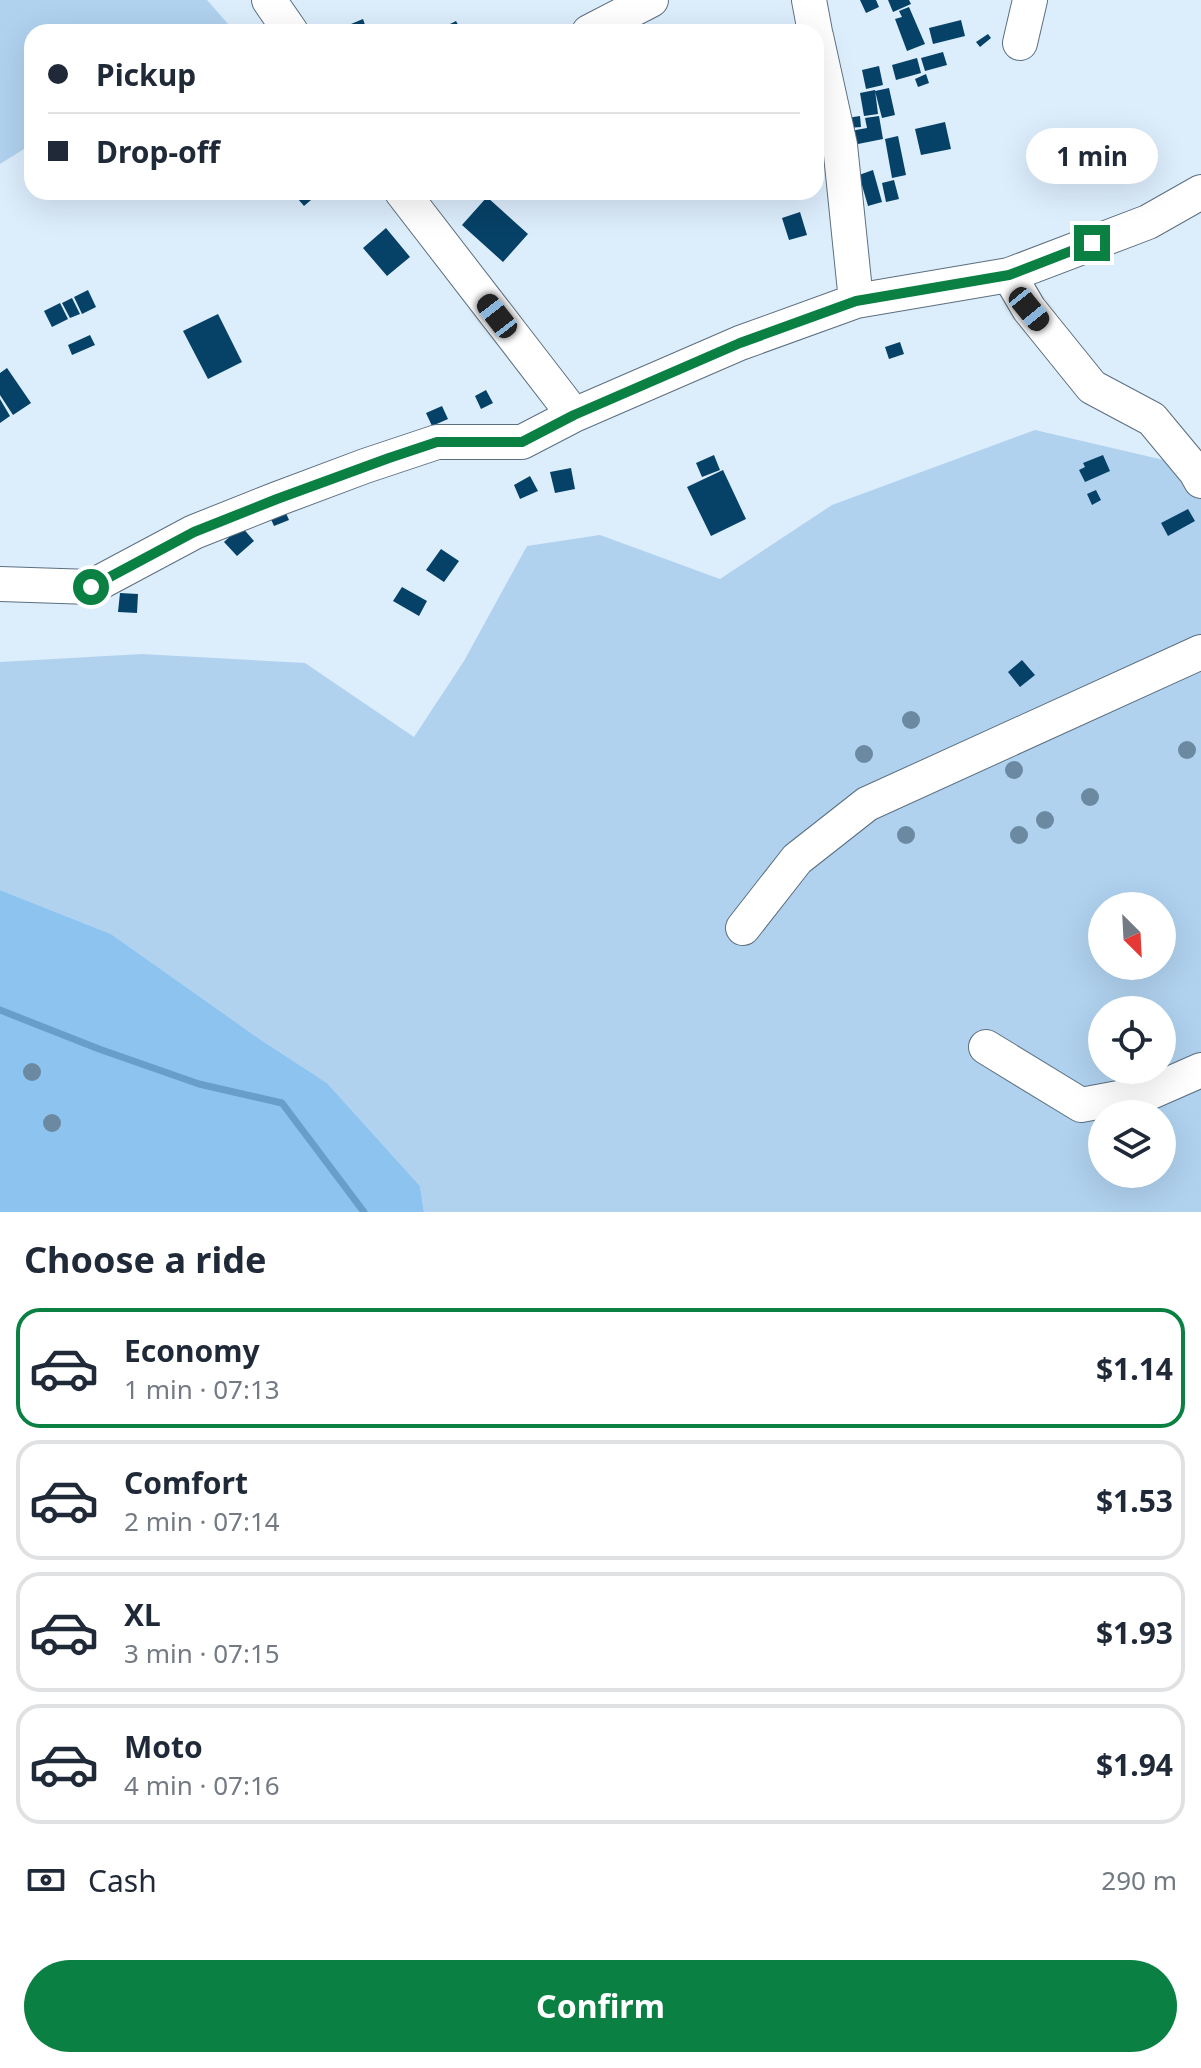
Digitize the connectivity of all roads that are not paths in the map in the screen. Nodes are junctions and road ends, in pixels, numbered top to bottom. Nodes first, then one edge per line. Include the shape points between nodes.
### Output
1 (269, 0) edge
2 (651, 0) edge
3 (809, 0) edge
4 (1030, 0) edge
5 (286, 24) edge
6 (604, 24) edge
7 (814, 24) edge
8 (1020, 43) dead end
9 (824, 71) edge
10 (1201, 192) edge
11 (408, 200) edge
12 (1009, 275) junction
13 (856, 301) junction
14 (574, 415) junction
15 (1201, 481) edge
16 (0, 584) edge
17 (1201, 652) edge
18 (743, 928) dead end
19 (986, 1047) dead end
20 (1201, 1070) edge

1 - 5 street
2 - 6 street
3 - 7 street
4 - 8 street
9 - 13 street via 840,145
10 - 12 street via 1148,222
11 - 14 street
12 - 13 street
12 - 15 street via 1029,309 1092,387 1152,419
13 - 14 street via 740,343
14 - 16 street via 522,442 437,442 350,472 194,532 91,587
17 - 18 street via 867,804 797,859
19 - 20 street via 1081,1105 1151,1092

